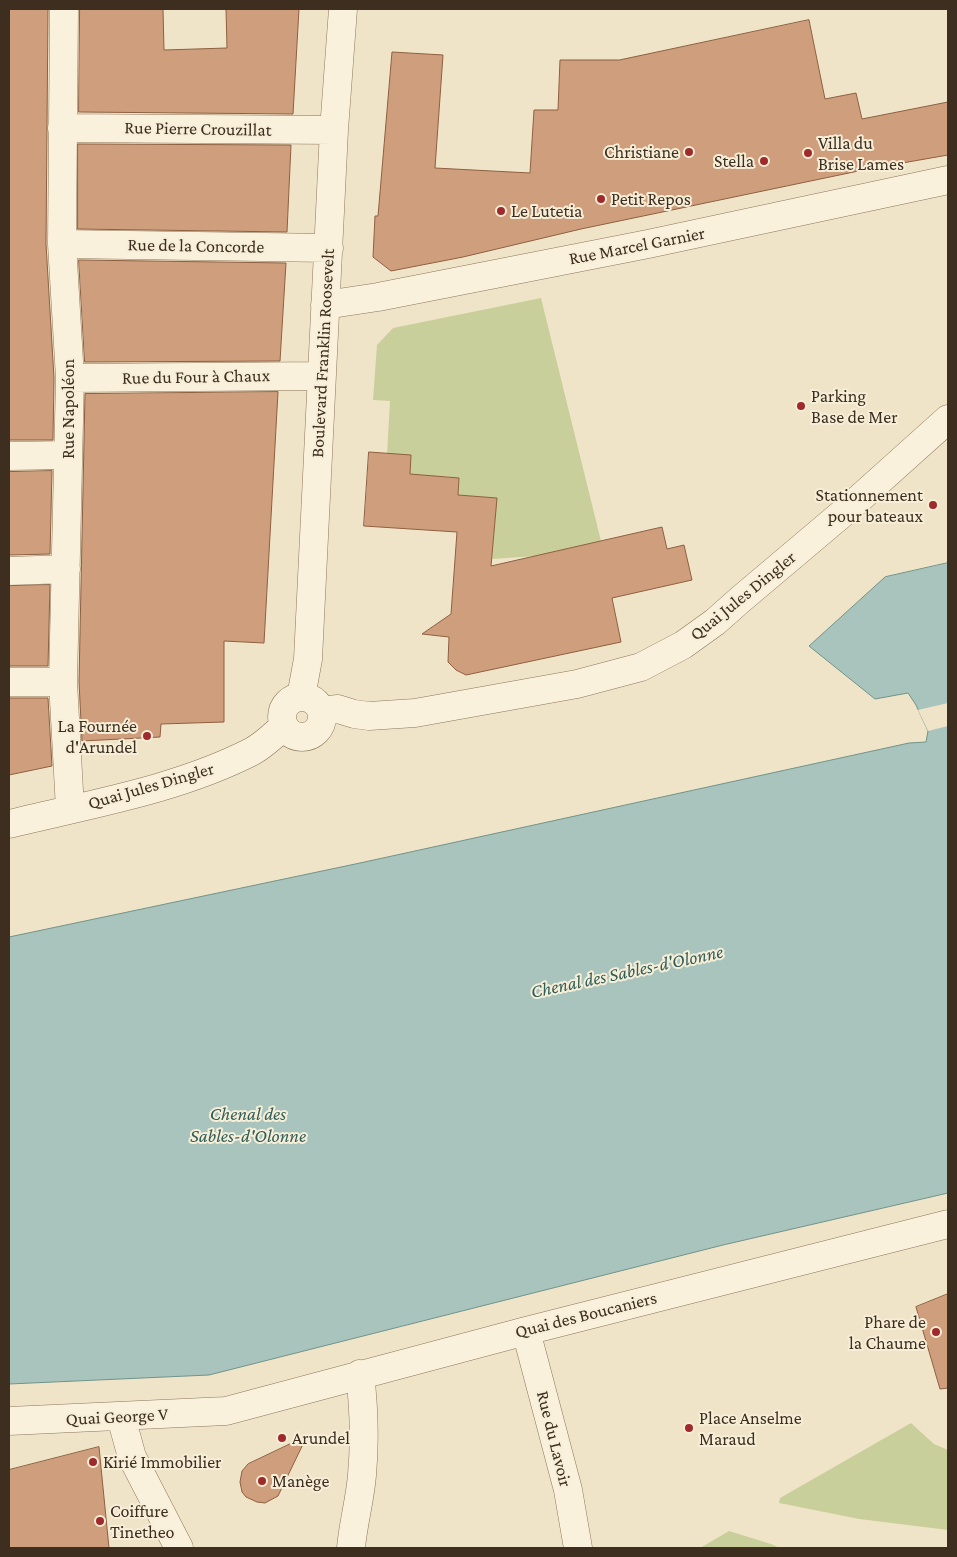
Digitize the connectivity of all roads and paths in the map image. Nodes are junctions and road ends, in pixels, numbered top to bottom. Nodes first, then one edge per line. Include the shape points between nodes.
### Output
1 (64, 9) edge
2 (343, 9) edge
3 (62, 128) junction
4 (334, 130) junction
5 (948, 180) edge
6 (62, 244) junction
7 (329, 248) junction
8 (325, 305) junction
9 (321, 376) junction
10 (70, 378) junction
11 (948, 419) edge
12 (68, 455) junction
13 (9, 456) edge
14 (66, 569) junction
15 (9, 571) edge
16 (9, 682) edge
17 (63, 682) junction
18 (311, 704) junction
19 (70, 809) junction
20 (9, 824) edge
21 (948, 1224) edge
22 (526, 1330) junction
23 (360, 1374) junction
24 (226, 1411) joint
25 (121, 1417) junction
26 (9, 1422) edge
27 (179, 1548) edge
28 (351, 1548) edge
29 (578, 1548) edge

1 - 3 street, Rue Napoléon
2 - 4 street, Boulevard Franklin Roosevelt
3 - 4 street, Rue Pierre Crouzillat
3 - 6 street, Rue Napoléon
4 - 7 street, Boulevard Franklin Roosevelt
5 - 8 street, Rue Marcel Garnier via 648,244
6 - 7 street, Rue de la Concorde
6 - 10 street, Rue Napoléon
7 - 8 street, Boulevard Franklin Roosevelt
8 - 9 street, Boulevard Franklin Roosevelt
9 - 10 street, Rue du Four à Chaux
9 - 18 street, Boulevard Franklin Roosevelt via 308,659
10 - 12 street, Rue Napoléon
11 - 18 street, Quai Jules Dingler via 715,622 683,646 641,667 577,684 414,713 369,716
12 - 13 street
12 - 14 street, Rue Napoléon
14 - 15 street
14 - 17 street, Rue Napoléon
16 - 17 street
17 - 19 street, Rue Napoléon
18 - 19 street, Quai Jules Dingler via 290,701 283,710 284,726 269,740 212,770
19 - 20 street, Quai Jules Dingler
21 - 22 street, Quai des Boucaniers
22 - 23 street, Quai des Boucaniers
22 - 29 street, Rue du Lavoir via 568,1490
23 - 24 street, Quai des Boucaniers
23 - 28 street via 364,1433
24 - 25 street, Quai George V
25 - 26 street, Quai George V
25 - 27 street via 132,1457

